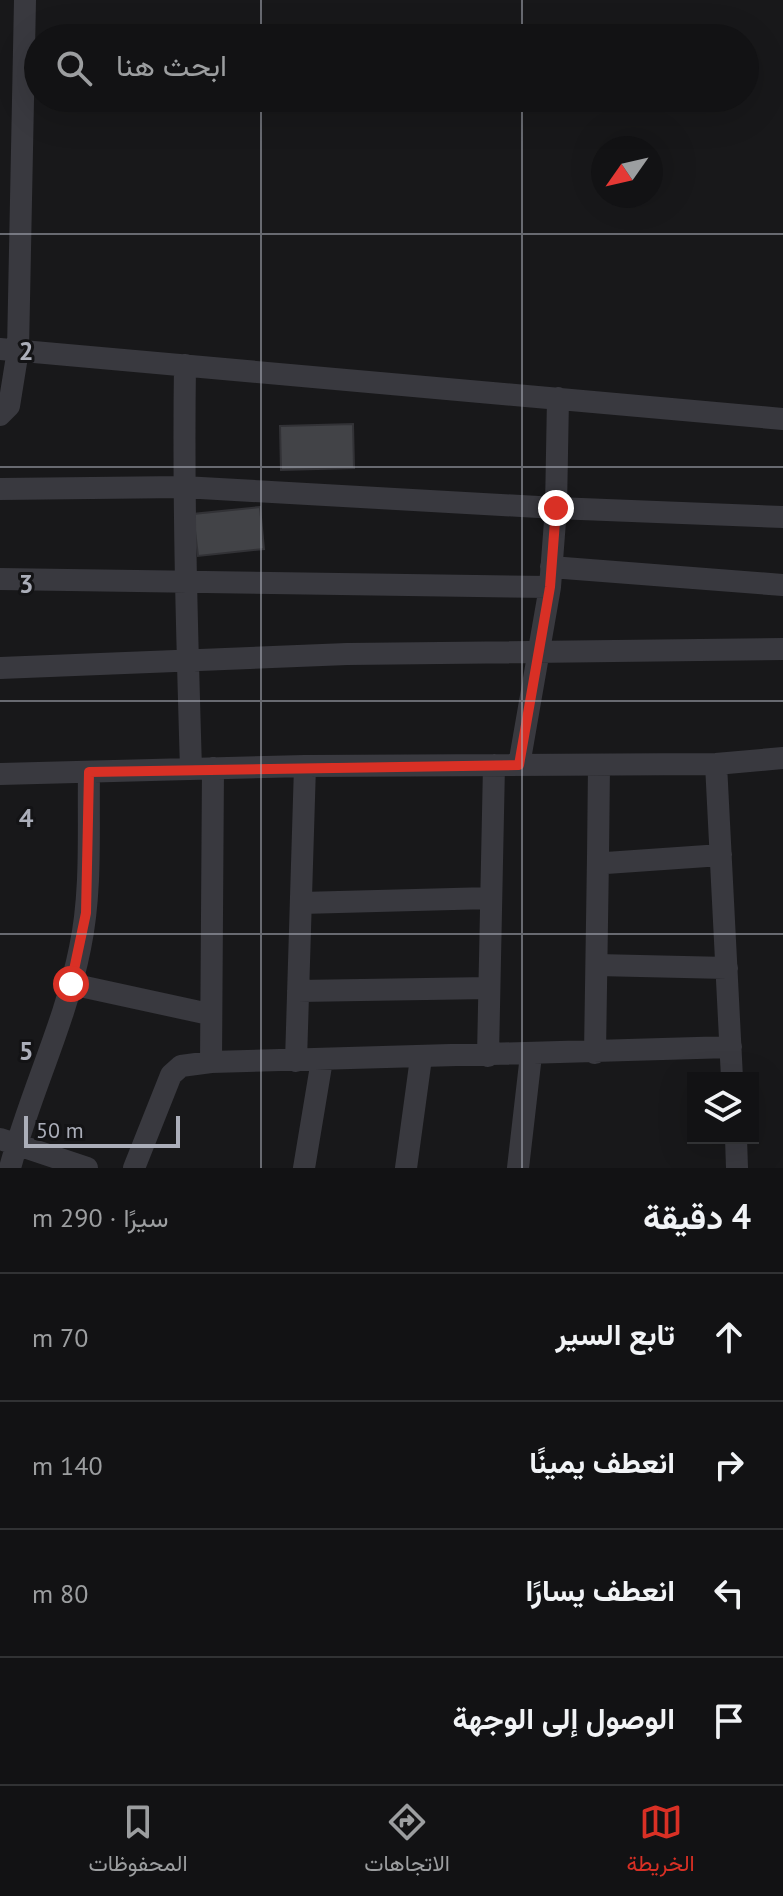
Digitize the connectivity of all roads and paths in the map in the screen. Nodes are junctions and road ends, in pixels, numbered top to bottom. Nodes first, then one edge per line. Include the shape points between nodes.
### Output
1 (25, 0) edge
2 (9, 350) edge
3 (185, 365) junction
4 (558, 398) junction
5 (0, 415) edge
6 (783, 419) edge
7 (183, 487) junction
8 (0, 489) edge
9 (556, 508) junction
10 (783, 517) edge
11 (550, 577) junction
12 (0, 579) edge
13 (189, 580) junction
14 (783, 585) edge
15 (783, 649) edge
16 (538, 655) junction
17 (187, 659) junction
18 (0, 668) edge
19 (783, 758) edge
20 (716, 764) junction
21 (494, 765) junction
22 (519, 765) junction
23 (599, 765) junction
24 (305, 766) junction
25 (202, 768) junction
26 (89, 772) junction
27 (0, 774) edge
28 (721, 855) junction
29 (598, 857) junction
30 (491, 898) junction
31 (301, 903) junction
32 (597, 965) junction
33 (727, 968) junction
34 (71, 984) junction
35 (489, 988) junction
36 (298, 991) junction
37 (209, 1014) junction
38 (731, 1047) junction
39 (595, 1053) junction
40 (531, 1055) junction
41 (488, 1056) junction
42 (421, 1058) junction
43 (322, 1060) junction
44 (296, 1061) junction
45 (211, 1062) junction
46 (732, 1072) edge
47 (8, 1142) edge
48 (736, 1144) edge
49 (10, 1168) edge
50 (87, 1168) edge
51 (134, 1168) edge
52 (304, 1168) edge
53 (406, 1168) edge
54 (518, 1168) edge
55 (737, 1168) edge

1 - 2 street
2 - 3 street
2 - 5 street via 9,406
3 - 4 street
3 - 7 street
4 - 6 street
4 - 9 street
7 - 8 street
7 - 9 street
7 - 13 street
9 - 10 street
9 - 11 street
11 - 13 street
11 - 14 street
11 - 16 street
12 - 13 street
13 - 17 street
15 - 16 street
16 - 17 street
16 - 22 street
17 - 18 street
17 - 25 street
19 - 20 street
20 - 23 street
20 - 28 street
21 - 22 street
21 - 24 street
21 - 30 street
22 - 23 street
23 - 29 street
24 - 25 street
24 - 31 street
25 - 26 street
25 - 37 street
26 - 27 street
26 - 34 street via 86,913
28 - 29 street via 606,863
28 - 33 street
29 - 32 street
30 - 31 street
30 - 35 street
31 - 36 street
32 - 33 street
32 - 39 street
33 - 38 street
34 - 37 street
34 - 47 street via 47,1067
35 - 36 street
35 - 41 street
36 - 44 street
37 - 45 street
38 - 39 street
38 - 46 street
39 - 40 street
40 - 41 street
40 - 54 street
41 - 42 street
42 - 43 street
42 - 53 street
43 - 44 street
43 - 52 street
44 - 45 street
45 - 51 street via 181,1066 171,1075
47 - 49 street
47 - 50 street
48 - 55 street

